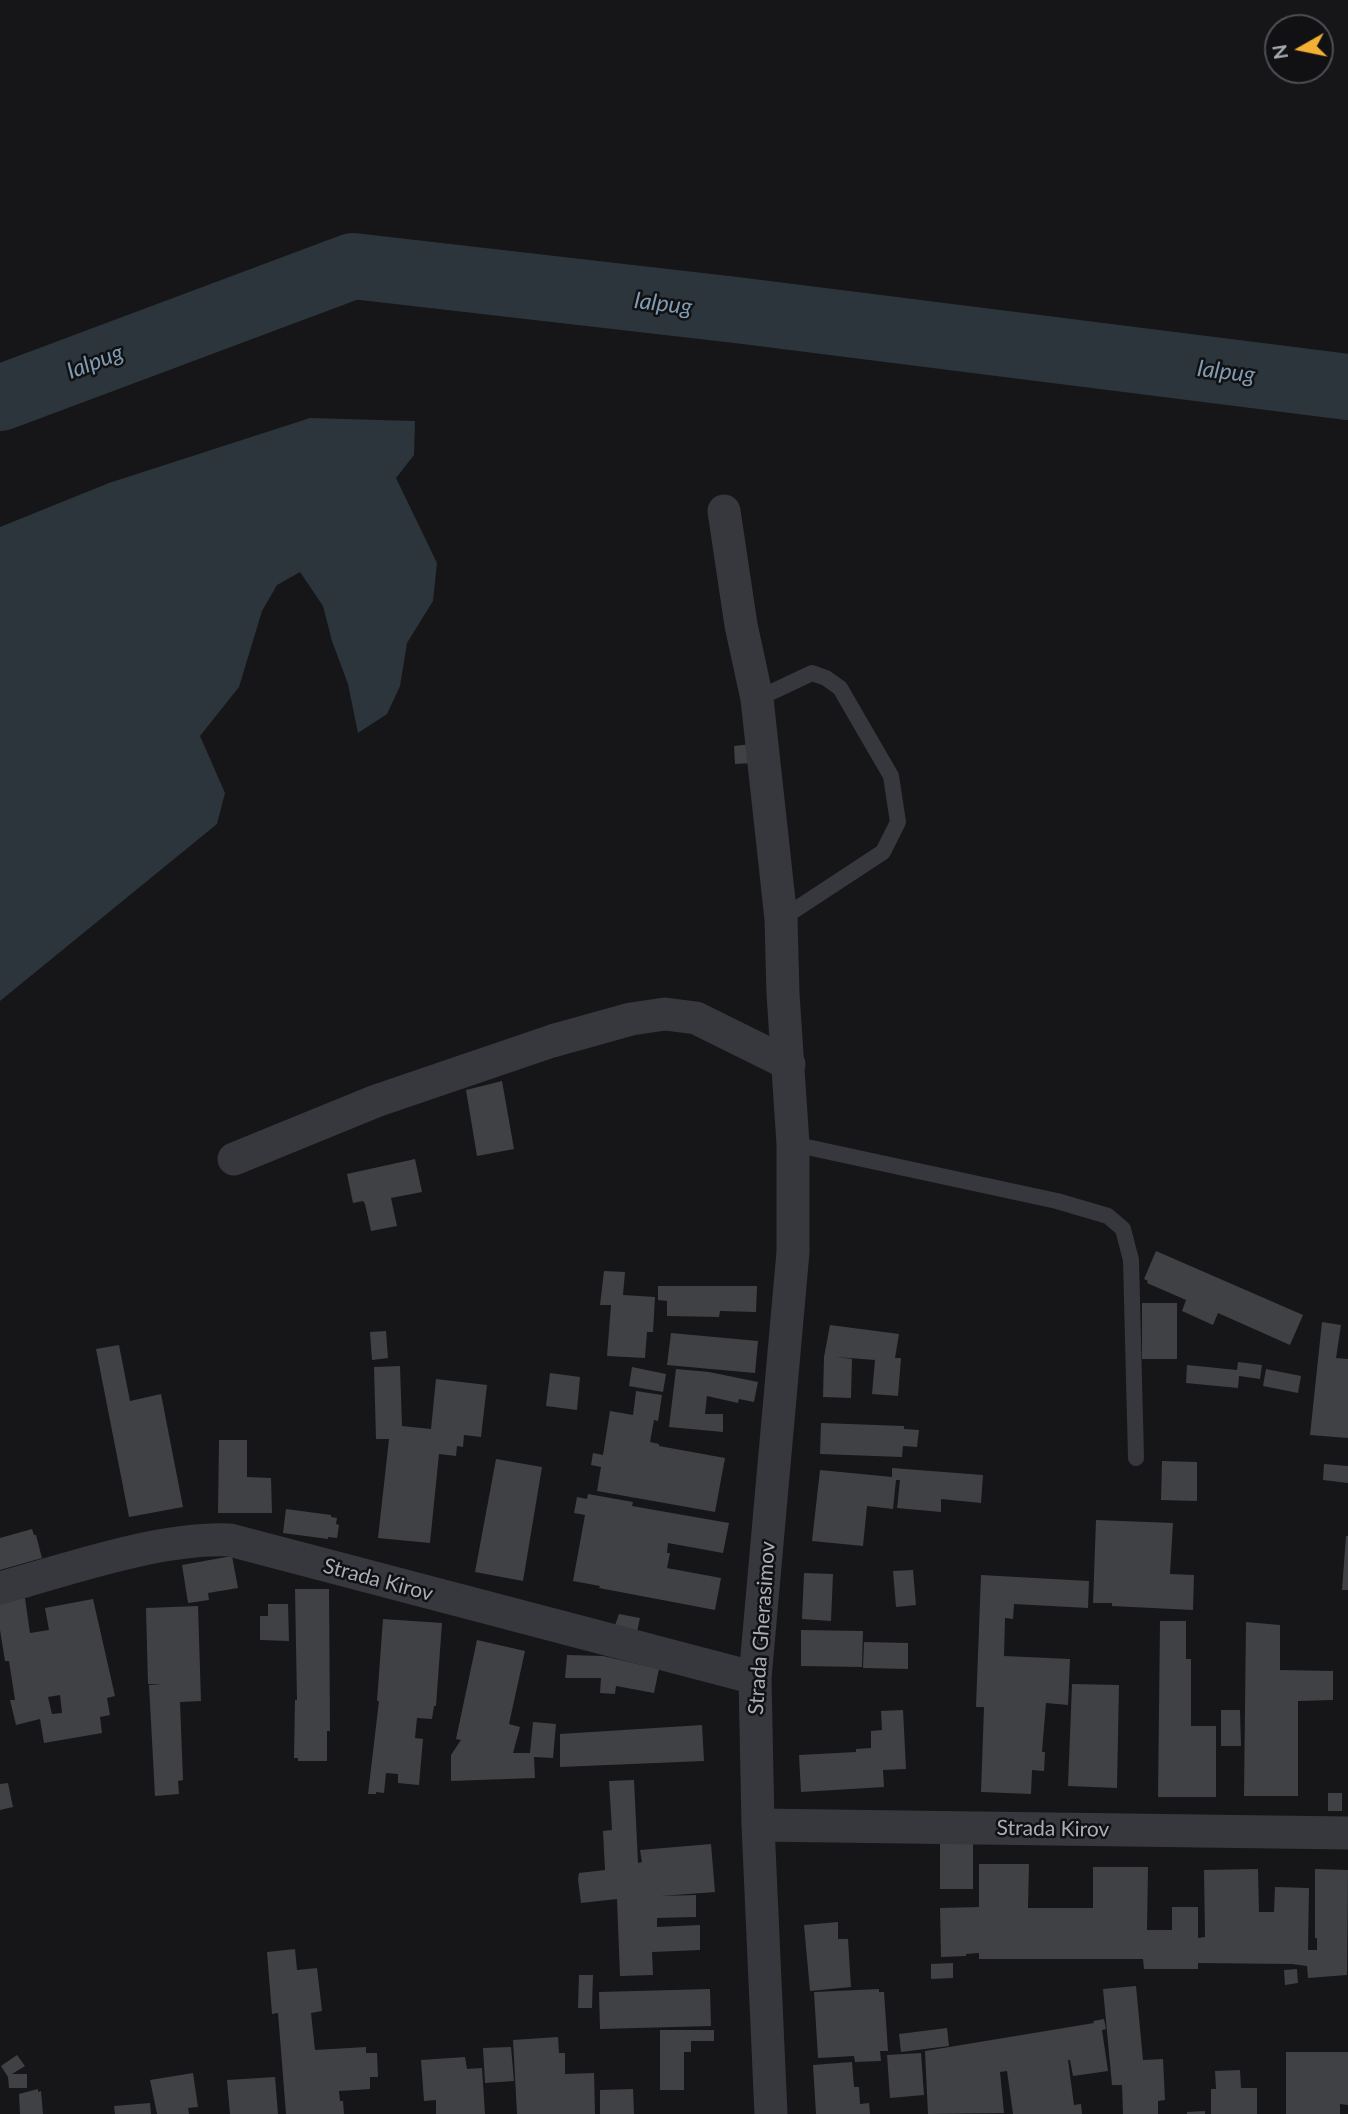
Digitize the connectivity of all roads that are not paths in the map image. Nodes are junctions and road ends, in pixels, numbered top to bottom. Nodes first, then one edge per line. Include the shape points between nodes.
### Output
1 (724, 511) dead end
2 (757, 699) junction
3 (781, 919) junction
4 (789, 1064) junction
5 (793, 1144) junction
6 (233, 1159) dead end
7 (1136, 1458) dead end
8 (0, 1588) edge
9 (755, 1678) junction
10 (758, 1825) junction
11 (1348, 1833) edge
12 (771, 2114) edge

1 - 2 street, Strada Gherasimov
2 - 3 street, Strada Gherasimov
2 - 3 lane via 813,673 840,688 891,776 898,822 883,852
3 - 4 street, Strada Gherasimov
4 - 5 street, Strada Gherasimov
4 - 6 street via 696,1018 665,1014 631,1019 376,1101
5 - 7 lane via 1057,1201 1108,1216 1123,1229 1130,1260
5 - 9 street, Strada Gherasimov via 793,1252
8 - 9 street, Strada Kirov via 144,1549 202,1539 230,1540
9 - 10 street, Strada Gherasimov
10 - 11 street, Strada Kirov
10 - 12 street, Strada Gherasimov

